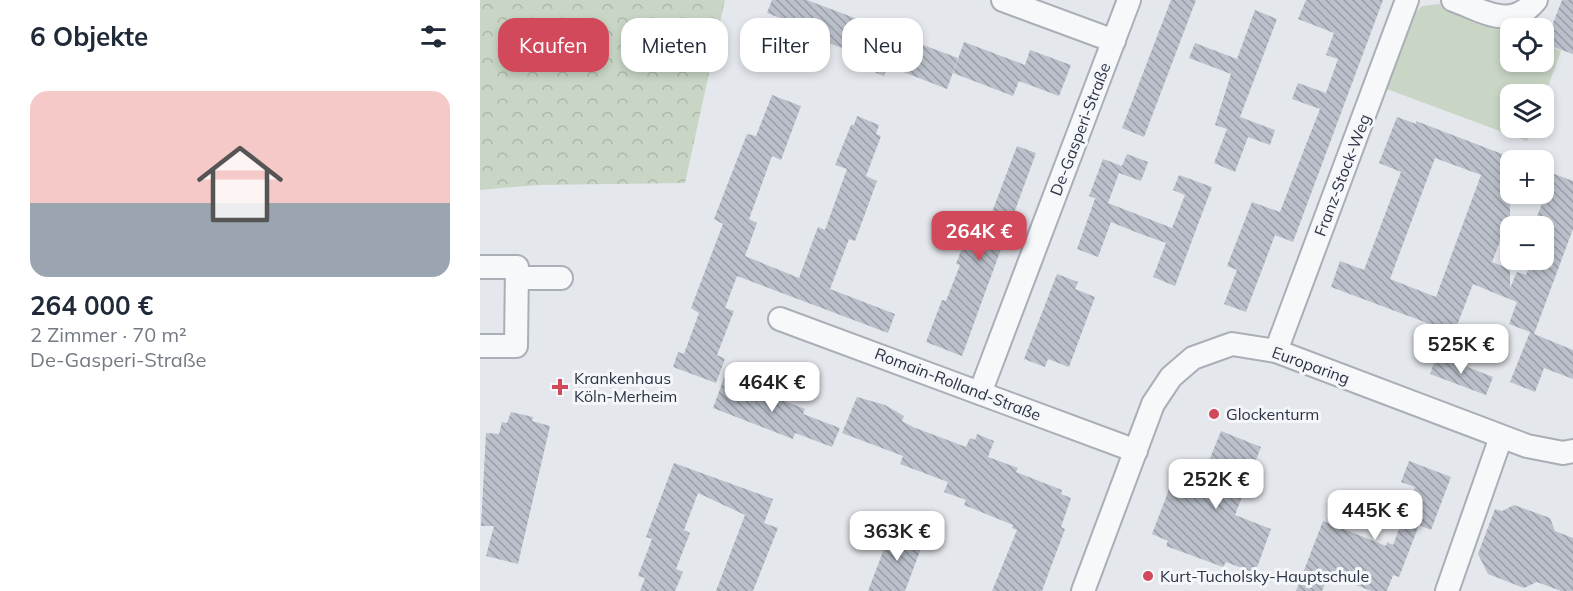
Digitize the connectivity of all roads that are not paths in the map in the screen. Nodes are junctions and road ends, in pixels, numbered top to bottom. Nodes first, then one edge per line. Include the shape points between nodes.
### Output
1 (1003, 0) edge
2 (1129, 0) edge
3 (1407, 0) edge
4 (1453, 0) edge
5 (1536, 0) edge
6 (1114, 40) junction
7 (480, 267) edge
8 (517, 278) junction
9 (561, 278) dead end
10 (780, 319) dead end
11 (480, 346) edge
12 (1276, 351) junction
13 (980, 393) junction
14 (1502, 437) junction
15 (1136, 451) junction
16 (1573, 452) edge
17 (1083, 591) edge
18 (1447, 591) edge

1 - 6 street
2 - 6 street, De-Gasperi-Straße
3 - 12 street, Franz-Stock-Weg
4 - 5 street via 1512,18 1527,11
6 - 13 street, De-Gasperi-Straße
7 - 8 street via 517,267
8 - 9 street
8 - 11 street via 516,346
10 - 13 street, Romain-Rolland-Straße
12 - 14 street, Europaring
12 - 15 street, Europaring via 1232,344 1193,358 1171,376 1153,404
13 - 15 street, Romain-Rolland-Straße
14 - 16 street, Europaring via 1563,453
14 - 18 street
15 - 17 street, Europaring

